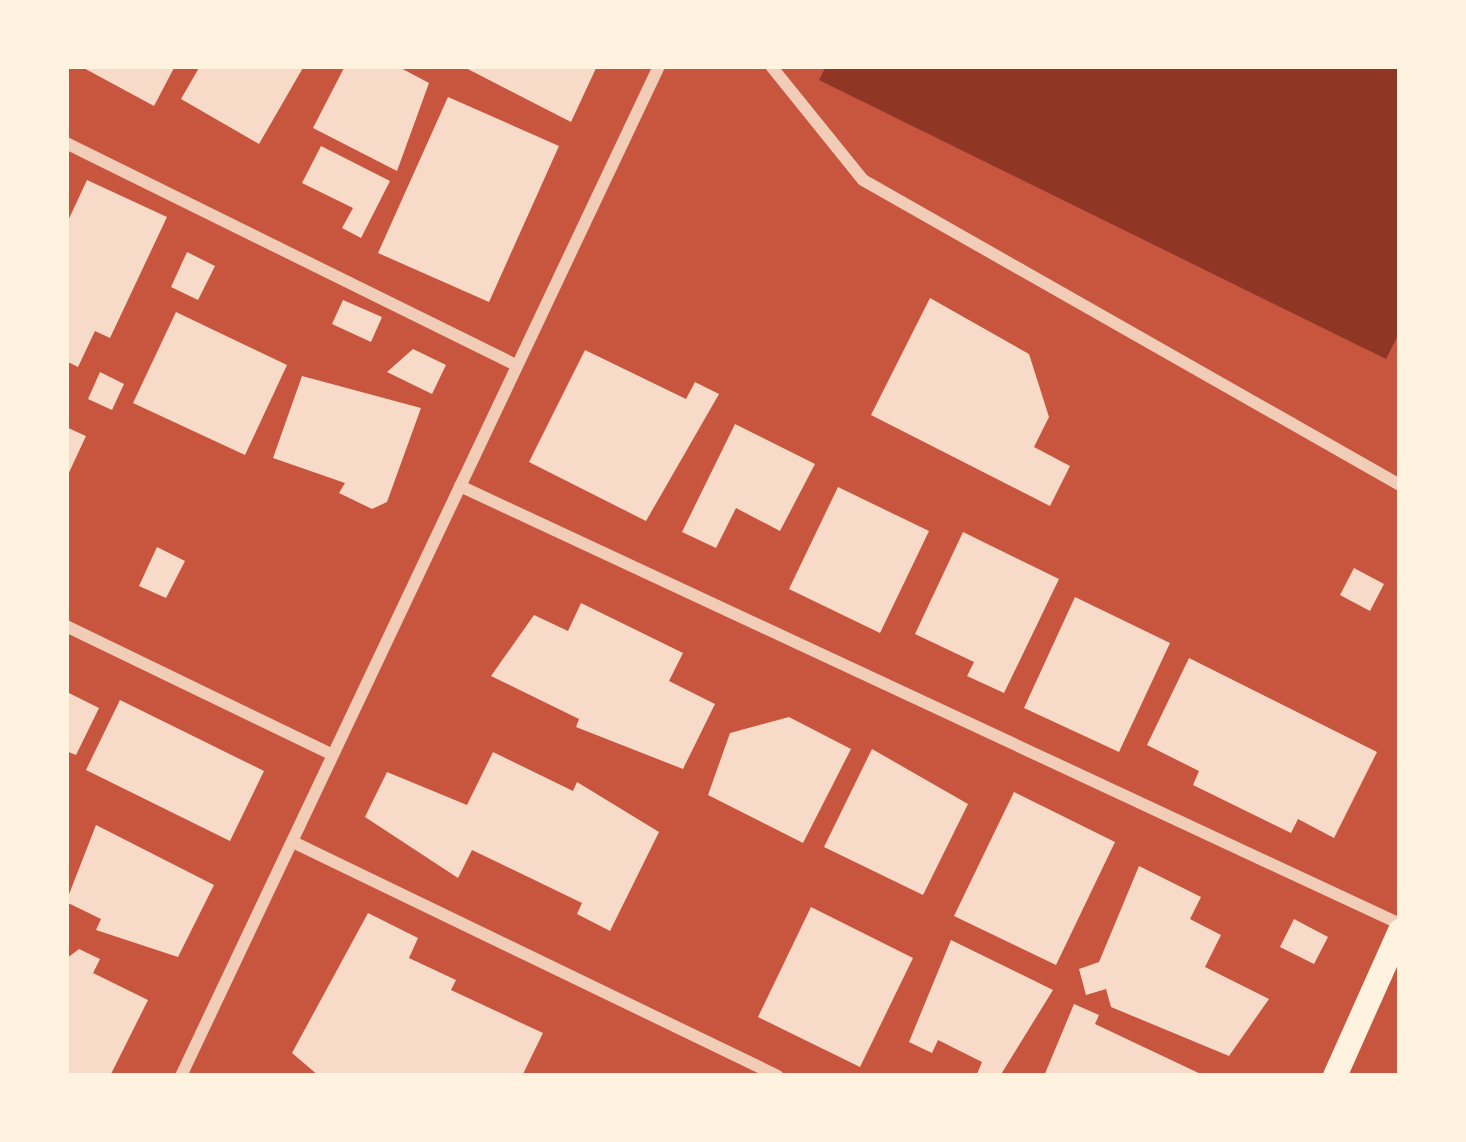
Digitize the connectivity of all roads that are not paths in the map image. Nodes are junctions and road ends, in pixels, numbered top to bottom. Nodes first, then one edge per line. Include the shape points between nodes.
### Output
1 (659, 66) edge
2 (771, 66) edge
3 (66, 143) edge
4 (516, 365) junction
5 (1400, 485) edge
6 (460, 486) junction
7 (66, 626) edge
8 (331, 754) junction
9 (293, 842) junction
10 (1400, 928) edge
11 (181, 1076) edge
12 (778, 1076) edge
13 (1336, 1076) edge

1 - 4 street
2 - 5 street via 863,180
3 - 4 street
4 - 6 street
6 - 8 street
6 - 10 street
7 - 8 street
8 - 9 street
9 - 11 street
9 - 12 street
10 - 13 main road

